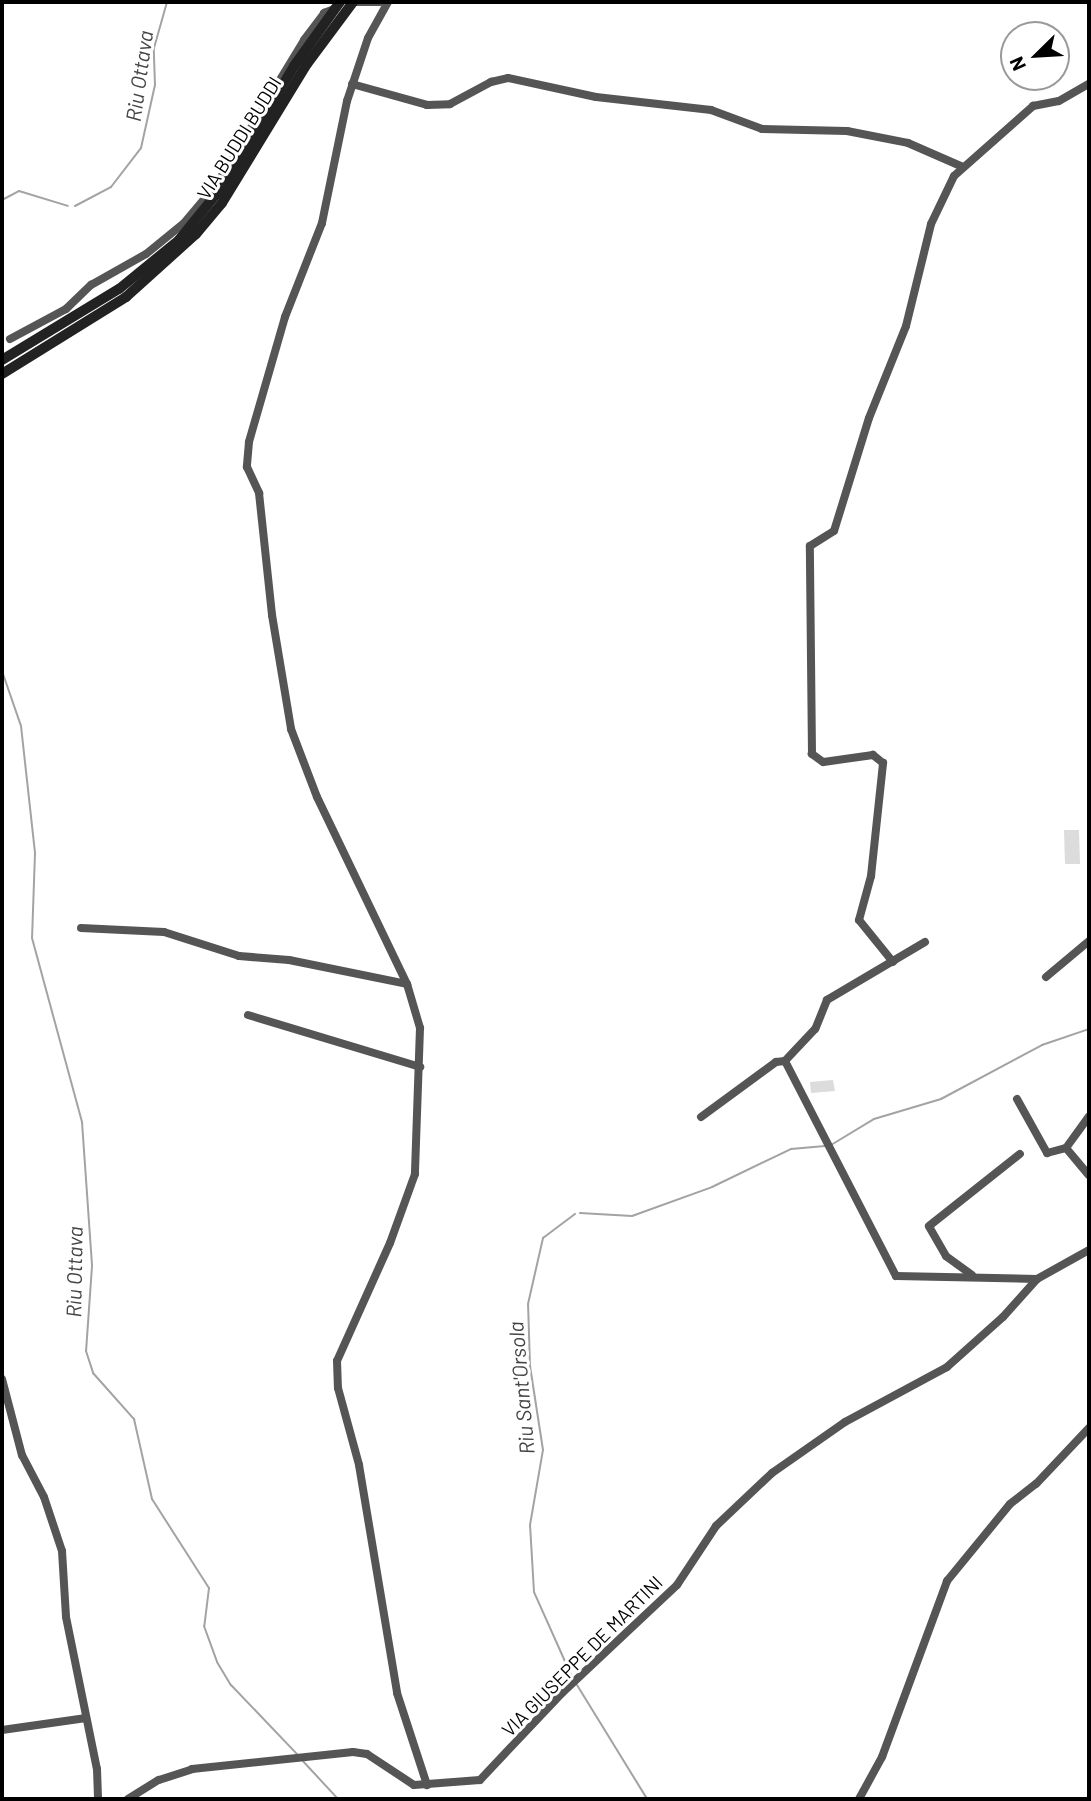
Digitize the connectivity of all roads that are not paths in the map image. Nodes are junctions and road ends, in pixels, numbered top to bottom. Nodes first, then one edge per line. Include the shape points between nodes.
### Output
1 (353, 2) edge
2 (380, 2) edge
3 (388, 2) edge
4 (333, 8) edge
5 (352, 84) junction
6 (1089, 84) edge
7 (963, 167) junction
8 (146, 254) junction
9 (136, 277) junction
10 (10, 340) dead end
11 (2, 360) edge
12 (2, 374) edge
13 (81, 928) dead end
14 (1089, 941) edge
15 (925, 942) dead end
16 (893, 962) junction
17 (1046, 977) dead end
18 (407, 984) junction
19 (248, 1015) dead end
20 (785, 1061) junction
21 (420, 1067) junction
22 (1017, 1099) dead end
23 (1089, 1116) edge
24 (701, 1117) dead end
25 (1066, 1148) junction
26 (1020, 1154) dead end
27 (1089, 1175) edge
28 (1089, 1250) edge
29 (972, 1276) junction
30 (1037, 1279) junction
31 (2, 1379) edge
32 (1089, 1428) edge
33 (86, 1718) junction
34 (2, 1730) edge
35 (427, 1785) junction
36 (98, 1799) edge
37 (128, 1799) edge
38 (859, 1799) edge

1 - 2 street
1 - 12 main road, VIA BUDDI BUDDI via 307,64 228,194 196,234 126,297
3 - 5 street via 368,38
4 - 8 street via 275,84 216,186 184,223
4 - 9 main road, VIA BUDDI BUDDI via 222,187 179,240
5 - 7 street via 427,105 450,104 508,78 596,97 711,110 762,129 855,132 908,143
5 - 18 street via 331,164 322,223 285,317 249,442 247,467 260,493 272,615 291,729 317,797
6 - 7 street via 1059,101 1032,106
7 - 16 street via 931,224 906,326 869,418 834,531 810,546 813,754 823,762 873,755 883,763 871,876 859,920
8 - 9 street
8 - 10 street
9 - 11 main road, VIA BUDDI BUDDI
13 - 18 street via 164,932 239,956 289,960
14 - 17 street
15 - 16 street
16 - 20 street via 827,1000 815,1029
18 - 21 street via 420,1028
19 - 21 street
20 - 24 street via 776,1062
20 - 29 street via 896,1276
21 - 35 street via 415,1174 337,1361 338,1388 359,1465 397,1693
22 - 25 street via 1047,1153
23 - 25 street
25 - 27 street
26 - 29 street via 929,1226 946,1256
28 - 30 street, VIA GIUSEPPE DE MARTINI
29 - 30 street
30 - 35 street, VIA GIUSEPPE DE MARTINI via 947,1367 845,1422 772,1473 716,1526 677,1584 562,1693 481,1780
31 - 33 street via 22,1455 44,1497 62,1551 66,1617
32 - 38 street via 1036,1484 1010,1504 947,1581 882,1757
33 - 34 street
33 - 36 street
35 - 37 street, VIA GIUSEPPE DE MARTINI via 414,1784 367,1755 307,1755 192,1769 159,1780

